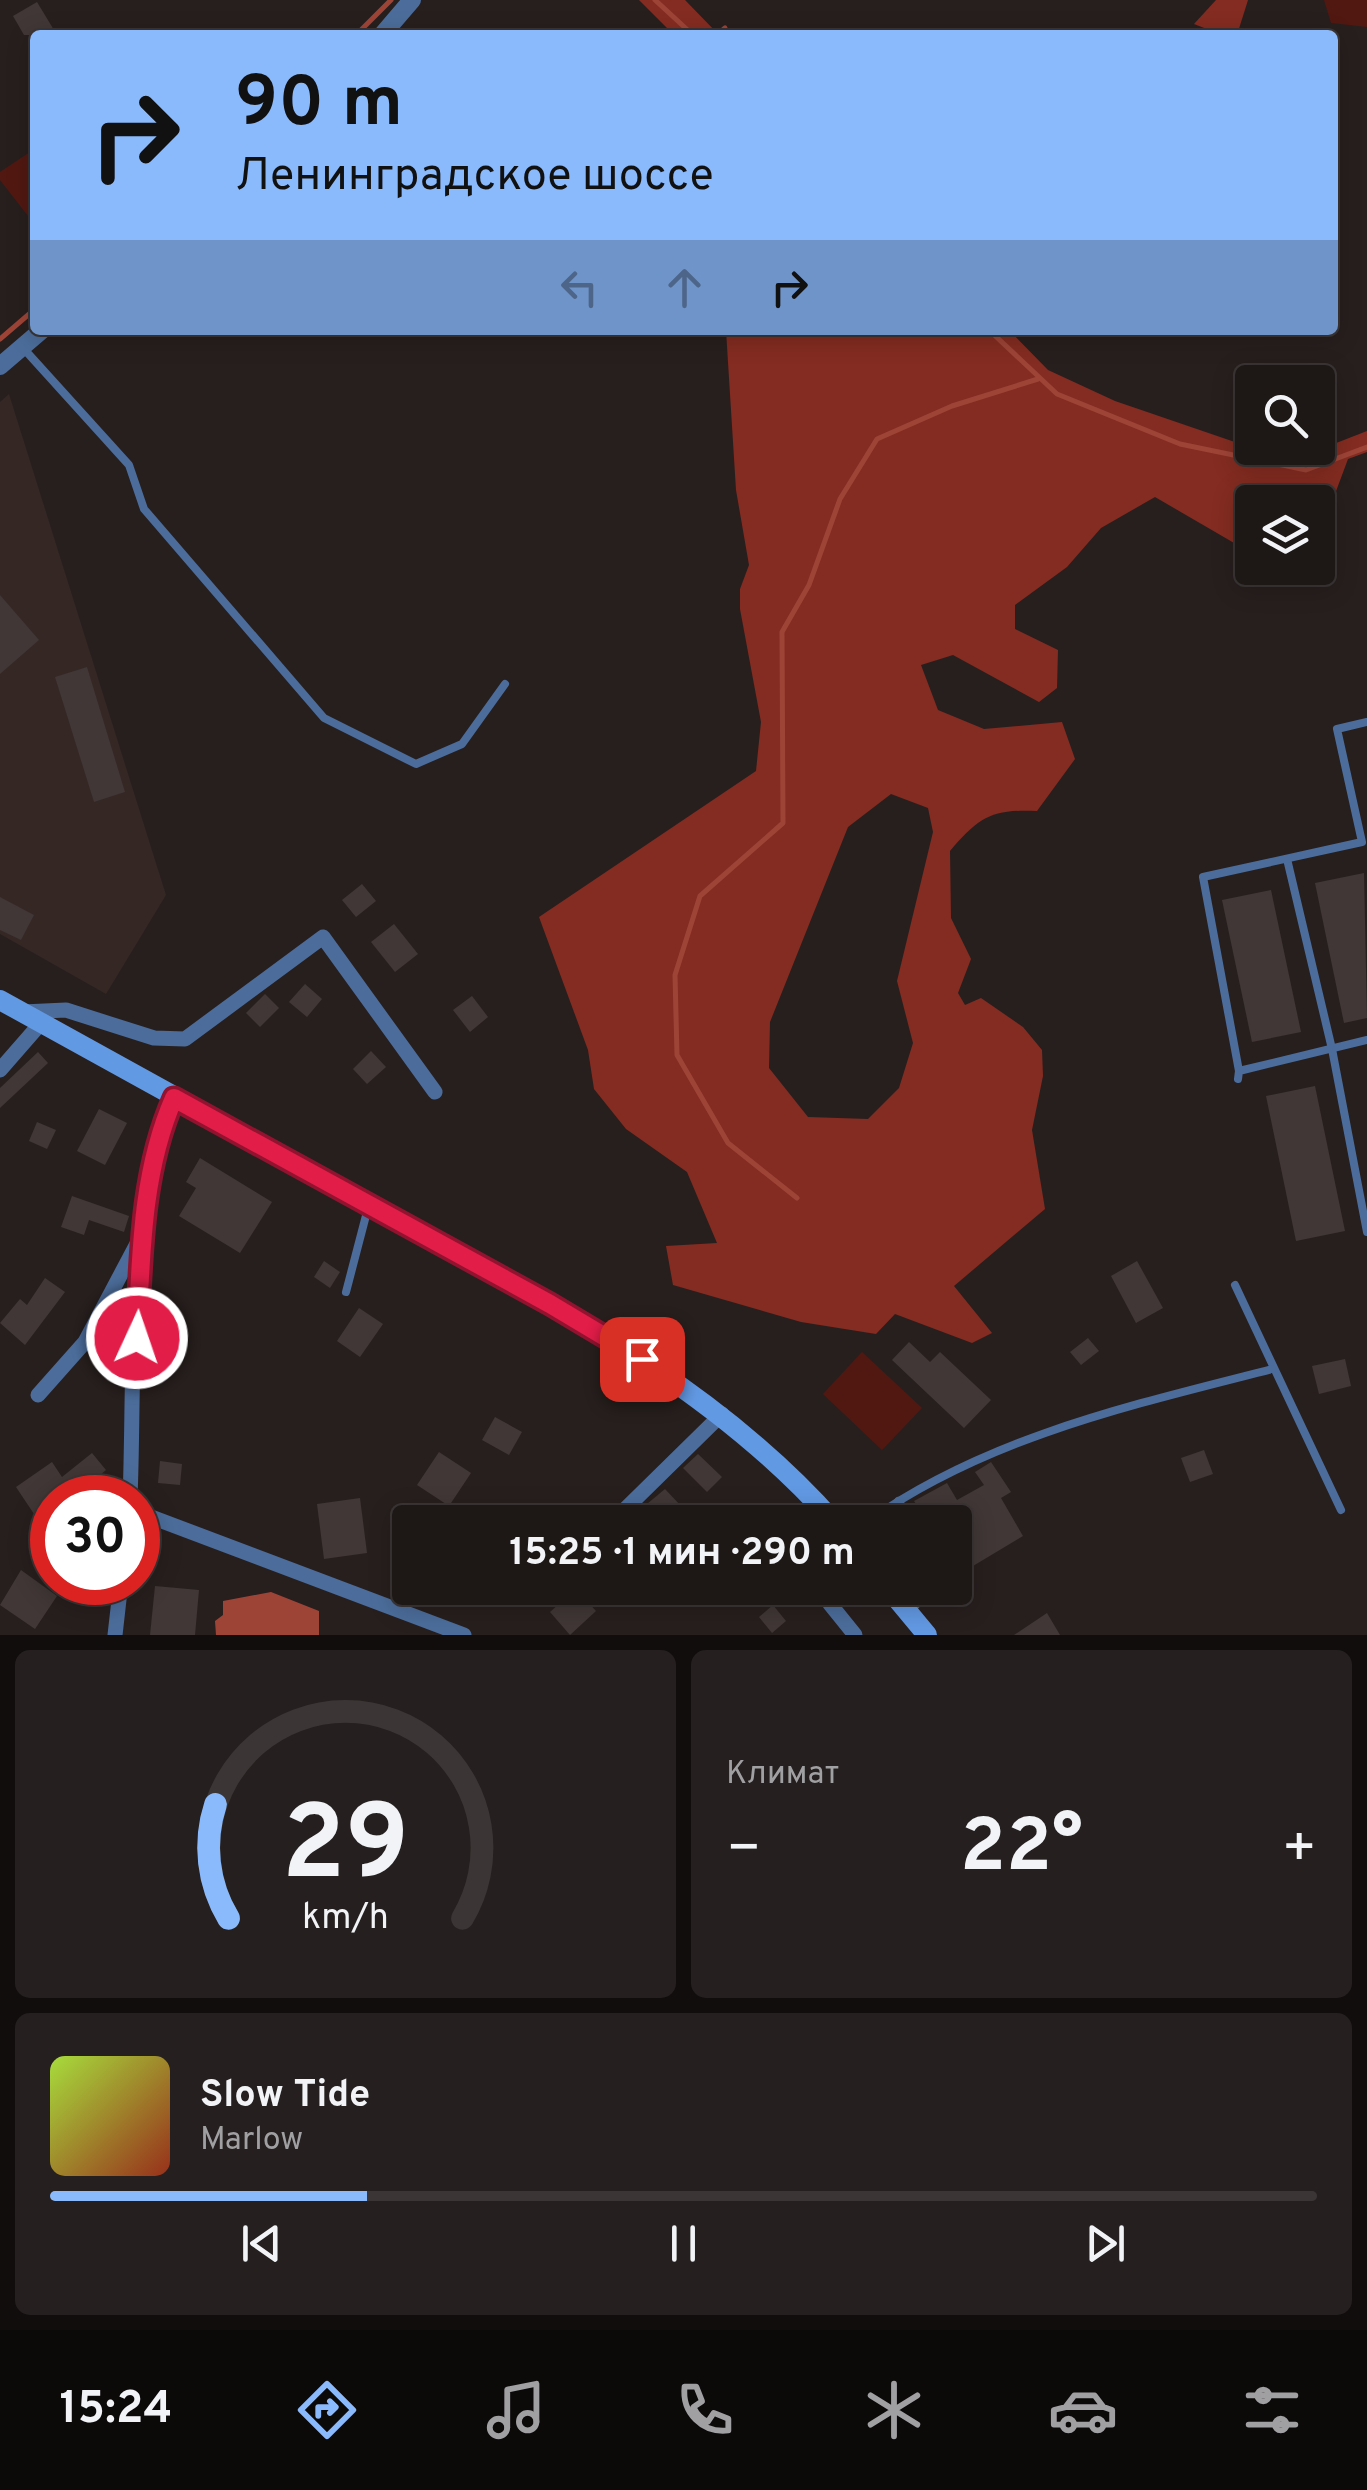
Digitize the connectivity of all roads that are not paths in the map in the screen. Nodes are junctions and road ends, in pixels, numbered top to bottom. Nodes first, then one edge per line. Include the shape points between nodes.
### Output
1 (412, 0) edge
2 (386, 30) edge
3 (36, 335) edge
4 (22, 346) junction
5 (0, 366) edge
6 (505, 684) dead end
7 (1367, 722) edge
8 (1287, 859) junction
9 (0, 1000) edge
10 (32, 1018) junction
11 (1367, 1040) edge
12 (1332, 1049) junction
13 (0, 1070) edge
14 (435, 1092) dead end
15 (174, 1098) junction
16 (369, 1204) junction
17 (1367, 1232) edge
18 (142, 1235) junction
19 (1236, 1285) dead end
20 (346, 1292) dead end
21 (1272, 1369) junction
22 (38, 1395) dead end
23 (722, 1414) junction
24 (131, 1475) edge
25 (898, 1500) junction
26 (629, 1505) edge
27 (819, 1505) edge
28 (891, 1505) edge
29 (902, 1505) edge
30 (1341, 1510) dead end
31 (160, 1520) edge
32 (118, 1605) edge
33 (831, 1605) edge
34 (903, 1605) edge
35 (916, 1605) edge
36 (909, 1612) junction
37 (115, 1635) edge
38 (464, 1635) edge
39 (855, 1635) edge
40 (927, 1635) edge

1 - 2 street
3 - 4 street
4 - 5 street
4 - 6 lane via 129,465 144,509 324,718 416,764 462,744
7 - 8 lane via 1337,729 1362,842
8 - 12 lane
8 - 12 lane via 1203,877 1239,1075
9 - 10 main road
10 - 13 street
10 - 14 street via 66,1010 154,1038 185,1040 323,937
10 - 15 main road
11 - 12 lane
12 - 17 lane
15 - 16 main road
15 - 18 street via 158,1133
16 - 20 lane
16 - 23 main road via 550,1304
18 - 22 street via 84,1342
18 - 24 street
19 - 21 lane
21 - 25 lane via 1074,1419
21 - 30 lane
23 - 26 street
23 - 27 main road
25 - 28 lane
25 - 29 lane
31 - 38 street
32 - 37 street
33 - 39 street
34 - 36 main road
35 - 36 lane
36 - 40 main road

